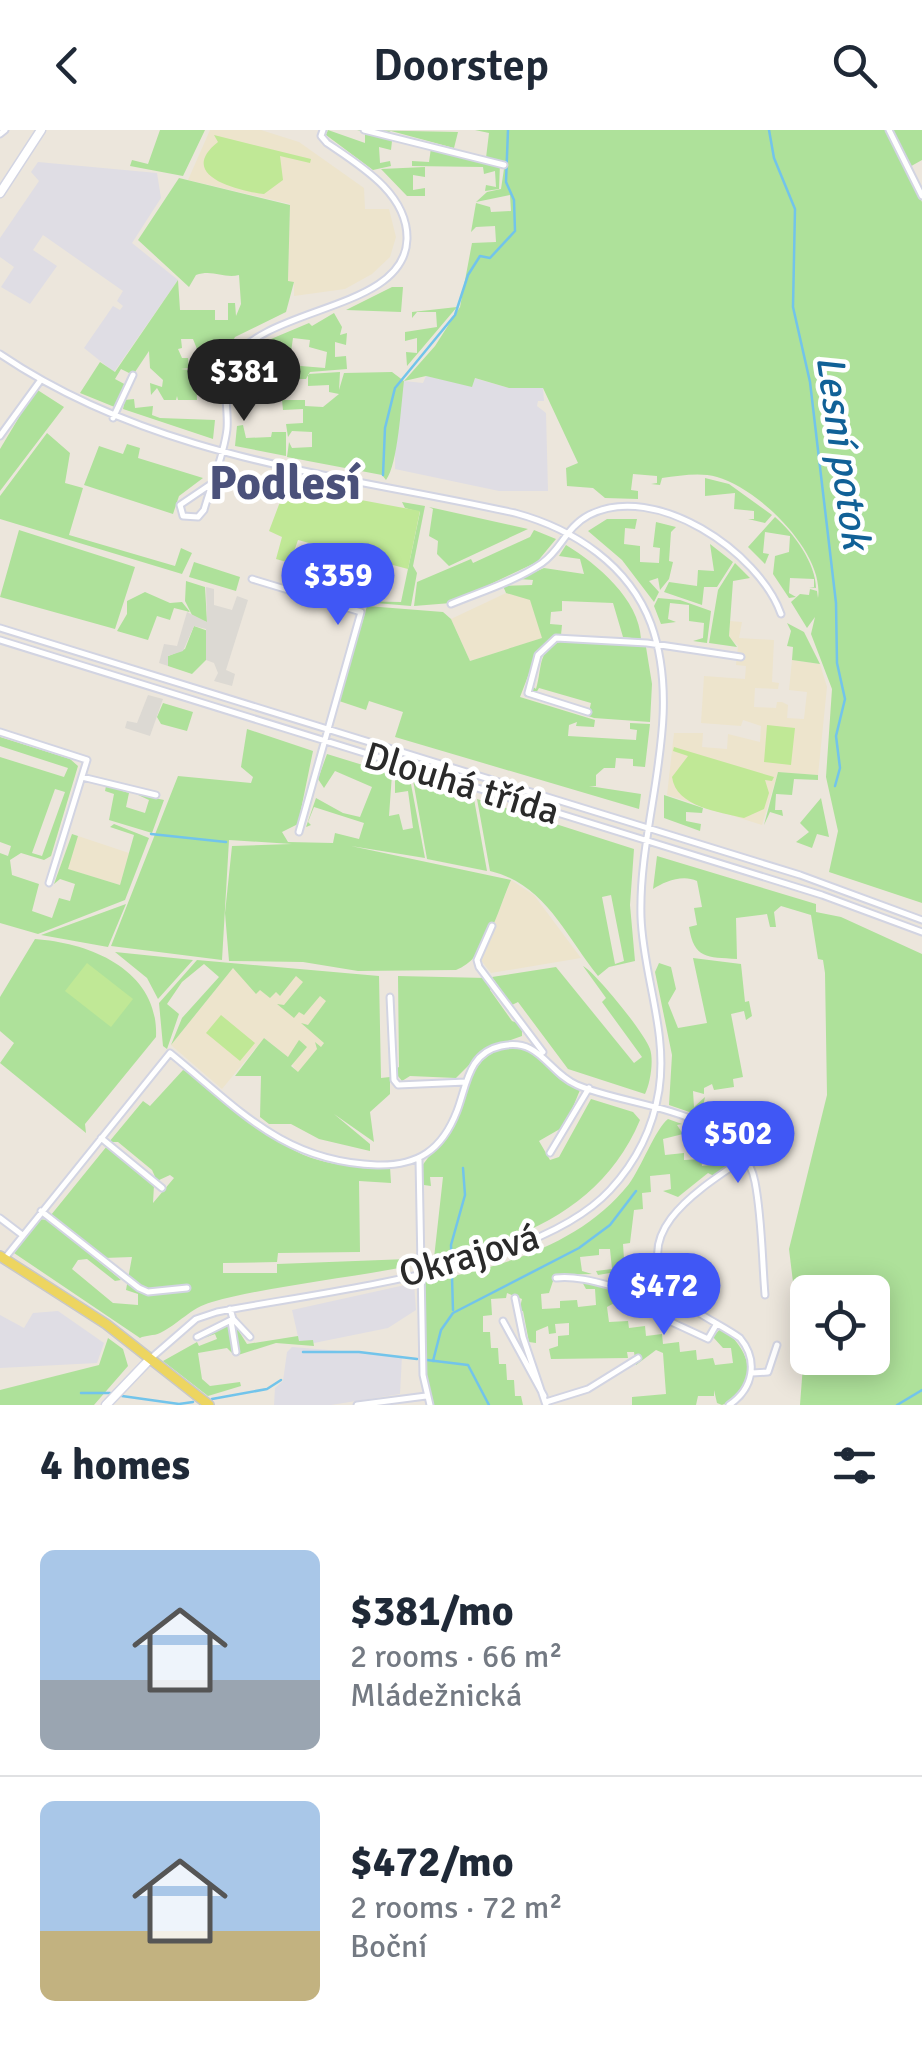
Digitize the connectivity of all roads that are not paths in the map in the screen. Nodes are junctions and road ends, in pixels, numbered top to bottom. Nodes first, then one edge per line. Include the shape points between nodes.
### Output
1 (41, 130) edge
2 (364, 130) edge
3 (889, 130) edge
4 (322, 133) edge
5 (504, 165) dead end
6 (0, 194) edge
7 (922, 196) edge
8 (0, 354) edge
9 (133, 374) dead end
10 (40, 381) junction
11 (114, 418) junction
12 (0, 436) edge
13 (220, 454) junction
14 (211, 484) junction
15 (566, 532) junction
16 (252, 579) dead end
17 (451, 604) dead end
18 (781, 614) dead end
19 (0, 628) edge
20 (0, 640) edge
21 (657, 645) junction
22 (741, 657) dead end
23 (588, 712) dead end
24 (326, 729) junction
25 (0, 732) edge
26 (324, 740) junction
27 (82, 777) junction
28 (156, 795) dead end
29 (648, 828) junction
30 (299, 832) dead end
31 (647, 840) junction
32 (49, 883) dead end
33 (922, 920) edge
34 (492, 926) dead end
35 (922, 932) edge
36 (390, 997) dead end
37 (526, 1028) junction
38 (519, 1044) junction
39 (544, 1054) junction
40 (466, 1082) junction
41 (589, 1088) junction
42 (655, 1110) junction
43 (101, 1138) junction
44 (762, 1147) dead end
45 (550, 1153) dead end
46 (419, 1160) junction
47 (744, 1160) junction
48 (162, 1188) dead end
49 (41, 1211) junction
50 (0, 1218) edge
51 (20, 1234) junction
52 (2, 1257) edge
53 (420, 1272) junction
54 (556, 1278) dead end
55 (187, 1288) dead end
56 (623, 1288) junction
57 (672, 1290) junction
58 (765, 1295) dead end
59 (515, 1298) dead end
60 (230, 1309) junction
61 (232, 1320) junction
62 (503, 1321) dead end
63 (717, 1324) junction
64 (197, 1337) dead end
65 (250, 1337) dead end
66 (708, 1339) junction
67 (717, 1343) dead end
68 (777, 1345) dead end
69 (236, 1352) dead end
70 (638, 1358) dead end
71 (150, 1360) junction
72 (768, 1372) junction
73 (752, 1373) junction
74 (769, 1383) dead end
75 (426, 1396) junction
76 (545, 1401) edge
77 (106, 1405) edge
78 (209, 1405) edge
79 (357, 1405) edge
80 (430, 1405) edge
81 (729, 1405) edge

1 - 6 street
2 - 5 street
3 - 7 street
4 - 13 street via 404,210 403,258 385,280 303,314 250,343 230,364
8 - 10 street, Okrajová
9 - 11 street
10 - 11 street, Okrajová
10 - 12 street
11 - 13 street, Okrajová
13 - 14 street
13 - 15 street, Okrajová via 515,513
14 - 14 street via 198,517 183,516 180,504
15 - 17 street via 540,564
15 - 18 street via 590,514 623,507 685,520 745,559 765,580
15 - 21 street, Okrajová via 616,570 638,597
16 - 24 street via 361,612
19 - 24 street, Dlouhá třída
20 - 26 street, Dlouhá třída
21 - 22 street
21 - 23 street via 564,636 544,646 528,693
21 - 29 street, Okrajová via 662,708
24 - 26 street
24 - 29 street, Dlouhá třída
25 - 27 street via 87,760
26 - 30 street
26 - 31 street, Dlouhá třída
27 - 28 street
27 - 32 street
29 - 31 street, Okrajová
29 - 33 street, Dlouhá třída
31 - 35 street, Dlouhá třída
31 - 42 street, Okrajová via 641,919 660,1045
34 - 37 street via 479,967
36 - 40 street via 398,1085
37 - 38 street
37 - 39 street
38 - 39 street
38 - 40 street via 482,1054
39 - 41 street
40 - 46 street via 448,1129
41 - 42 street
41 - 45 street
42 - 47 street via 713,1129
42 - 53 street, Okrajová via 628,1168 582,1214 504,1252
43 - 46 street via 170,1054 260,1126 316,1158 386,1165
43 - 48 street
43 - 49 street
44 - 47 street
46 - 53 street
47 - 57 street via 668,1220 660,1252
47 - 58 street via 755,1181
49 - 51 street
49 - 55 street via 139,1288
50 - 51 street
51 - 52 street
52 - 71 main road
53 - 60 street, Okrajová
53 - 75 street
54 - 56 street via 586,1277
56 - 57 street via 653,1296
56 - 66 street via 626,1301
57 - 63 street
59 - 76 street
60 - 61 street
60 - 71 street, Okrajová via 196,1319
61 - 64 street
61 - 65 street
61 - 69 street
62 - 76 street
63 - 66 street
63 - 73 street via 742,1340
66 - 67 street
68 - 72 street
70 - 76 street via 588,1389
71 - 77 street
71 - 78 main road
72 - 73 street
72 - 74 street
73 - 81 street via 746,1390
75 - 79 street
75 - 80 street

